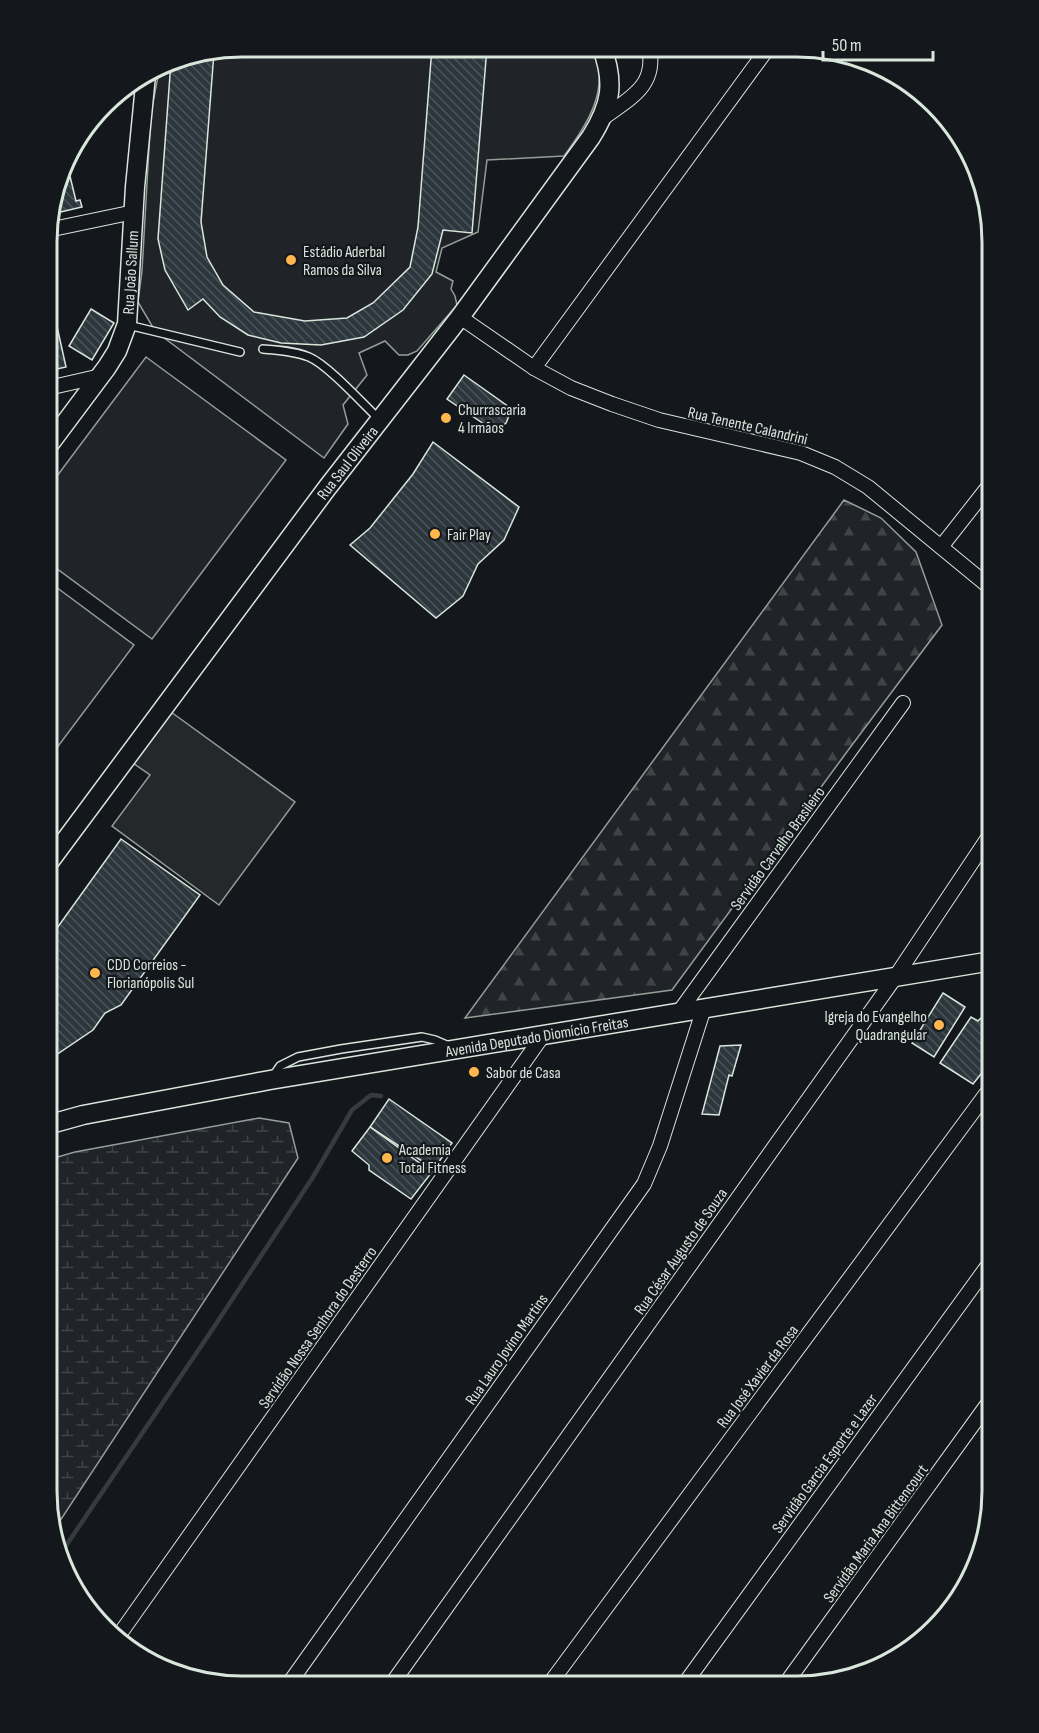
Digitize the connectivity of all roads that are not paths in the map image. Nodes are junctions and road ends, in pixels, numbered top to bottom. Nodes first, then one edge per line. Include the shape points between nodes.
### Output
1 (606, 57) edge
2 (650, 57) edge
3 (761, 57) edge
4 (145, 84) edge
5 (603, 118) junction
6 (134, 212) junction
7 (58, 228) edge
8 (460, 317) junction
9 (127, 324) junction
10 (262, 349) dead end
11 (240, 352) dead end
12 (534, 368) junction
13 (101, 376) junction
14 (57, 386) edge
15 (380, 420) junction
16 (57, 434) edge
17 (982, 496) edge
18 (941, 548) junction
19 (982, 581) edge
20 (903, 703) dead end
21 (982, 847) edge
22 (57, 852) edge
23 (982, 963) edge
24 (894, 979) junction
25 (704, 1008) junction
26 (679, 1012) junction
27 (544, 1034) junction
28 (982, 1100) edge
29 (57, 1115) edge
30 (83, 1115) junction
31 (57, 1122) edge
32 (982, 1274) edge
33 (982, 1412) edge
34 (122, 1631) edge
35 (294, 1676) edge
36 (397, 1676) edge
37 (555, 1676) edge
38 (690, 1676) edge
39 (791, 1676) edge

1 - 5 street, Rua Saul Oliveira via 610,90
2 - 5 street via 646,83
3 - 12 street
4 - 6 street, Rua João Sallum
5 - 8 street, Rua Saul Oliveira
6 - 7 street
6 - 9 street, Rua João Sallum
8 - 12 street, Rua Tenente Calandrini
8 - 15 street, Rua Saul Oliveira
9 - 11 lane
9 - 13 street, Rua João Sallum via 117,351
10 - 15 lane via 309,357
12 - 18 street, Rua Tenente Calandrini via 572,388 659,420 817,459 855,478
13 - 14 street
13 - 16 street, Rua João Sallum
15 - 22 street, Rua Saul Oliveira
17 - 18 street
18 - 19 street, Rua Tenente Calandrini
20 - 26 street, Servidão Carvalho Brasileiro
21 - 24 street, Rua César Augusto de Souza
23 - 24 street, Avenida Deputado Diomício Freitas
24 - 25 street, Avenida Deputado Diomício Freitas
24 - 36 street, Rua César Augusto de Souza
25 - 26 street, Avenida Deputado Diomício Freitas
25 - 35 street, Rua Lauro Jovino Martins via 644,1184
26 - 27 street, Avenida Deputado Diomício Freitas
27 - 30 street, Avenida Deputado Diomício Freitas
27 - 34 street, Servidão Nossa Senhora do Desterro
28 - 37 street, Rua José Xavier da Rosa
29 - 30 street, Avenida Deputado Diomício Freitas
30 - 31 street, Avenida Deputado Diomício Freitas
32 - 38 street, Servidão Garcia Esporte e Lazer
33 - 39 street, Servidão Maria Ana Bittencourt

